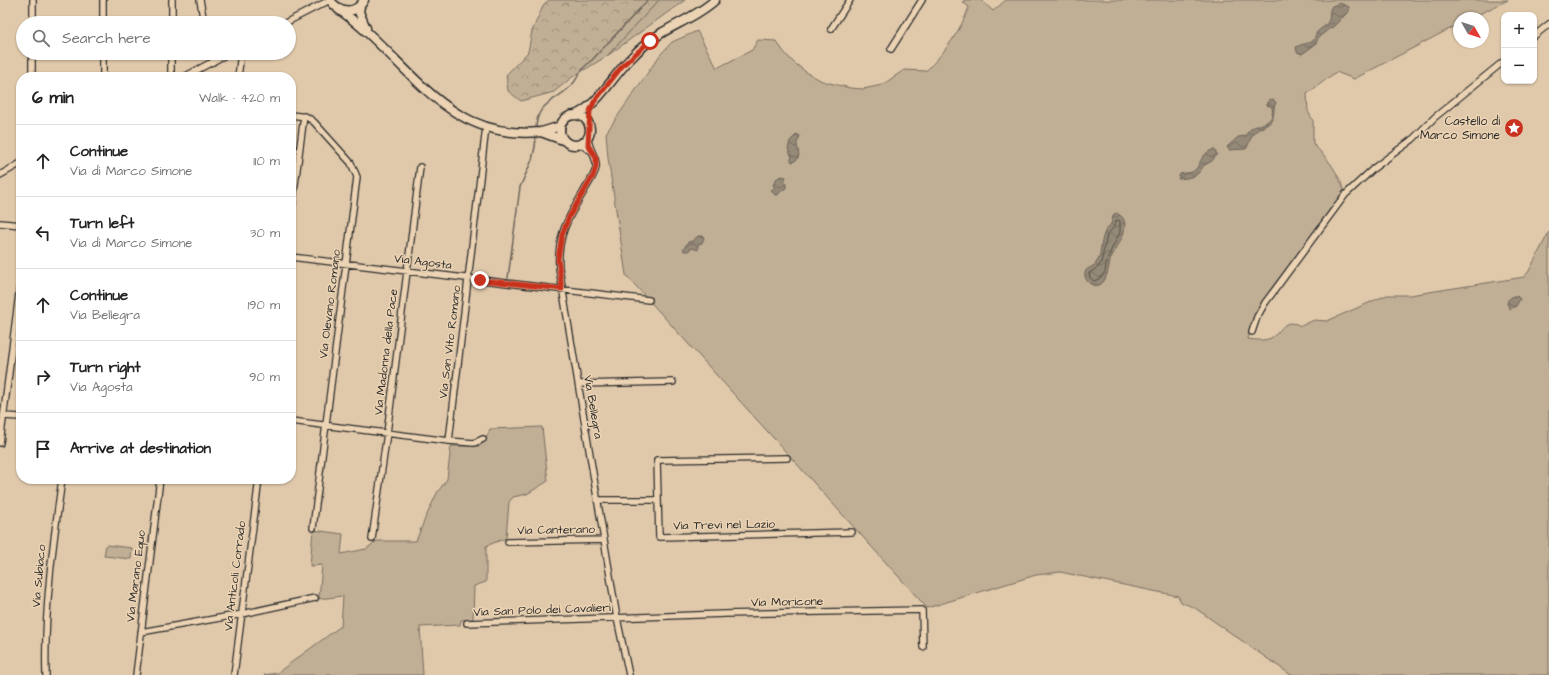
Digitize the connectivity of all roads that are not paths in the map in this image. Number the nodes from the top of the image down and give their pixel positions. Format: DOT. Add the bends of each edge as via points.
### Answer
graph roads {
  1 [pos="33,0"];
  2 [pos="103,0"];
  3 [pos="172,0"];
  4 [pos="200,0"];
  5 [pos="330,0"];
  6 [pos="715,0"];
  7 [pos="850,0"];
  8 [pos="922,0"];
  9 [pos="362,3"];
  10 [pos="338,9"];
  11 [pos="33,16"];
  12 [pos="103,16"];
  13 [pos="172,16"];
  14 [pos="203,16"];
  15 [pos="296,17"];
  16 [pos="1549,24"];
  17 [pos="831,29"];
  18 [pos="368,31"];
  19 [pos="1537,34"];
  20 [pos="890,49"];
  21 [pos="32,60"];
  22 [pos="103,60"];
  23 [pos="171,60"];
  24 [pos="217,60"];
  25 [pos="240,60"];
  26 [pos="213,62"];
  27 [pos="1501,63"];
  28 [pos="32,72"];
  29 [pos="103,72"];
  30 [pos="171,72"];
  31 [pos="194,72"];
  32 [pos="239,72"];
  33 [pos="594,102"];
  34 [pos="296,115"];
  35 [pos="575,115"];
  36 [pos="304,116"];
  37 [pos="560,126"];
  38 [pos="589,126"];
  39 [pos="486,127"];
  40 [pos="541,132"];
  41 [pos="588,136"];
  42 [pos="564,140"];
  43 [pos="579,144"];
  44 [pos="592,152"];
  45 [pos="16,166"];
  46 [pos="420,167"];
  47 [pos="0,175"];
  48 [pos="296,177"];
  49 [pos="0,223"];
  50 [pos="16,225"];
  51 [pos="296,258"];
  52 [pos="346,264"];
  53 [pos="407,272"];
  54 [pos="468,279"];
  55 [pos="562,289"];
  56 [pos="649,300"];
  57 [pos="16,316"];
  58 [pos="1252,332"];
  59 [pos="673,382"];
  60 [pos="578,384"];
  61 [pos="3,416"];
  62 [pos="16,417"];
  63 [pos="296,423"];
  64 [pos="326,426"];
  65 [pos="387,433"];
  66 [pos="483,439"];
  67 [pos="449,441"];
  68 [pos="0,443"];
  69 [pos="787,458"];
  70 [pos="61,484"];
  71 [pos="159,484"];
  72 [pos="257,484"];
  73 [pos="598,500"];
  74 [pos="658,500"];
  75 [pos="313,528"];
  76 [pos="852,532"];
  77 [pos="372,539"];
  78 [pos="604,540"];
  79 [pos="508,542"];
  80 [pos="315,598"];
  81 [pos="242,614"];
  82 [pos="617,618"];
  83 [pos="467,623"];
  84 [pos="141,632"];
  85 [pos="923,647"];
  86 [pos="46,675"];
  87 [pos="136,675"];
  88 [pos="234,675"];
  89 [pos="629,675"];
  1 -- 11 [label="street"];
  2 -- 12 [label="street"];
  3 -- 13 [label="street"];
  4 -- 14 [label="street"];
  5 -- 10 [label="street"];
  5 -- 15 [label="street"];
  6 -- 33 [label="street" via="641,48 623,65"];
  7 -- 17 [label="street"];
  8 -- 20 [label="street"];
  9 -- 10 [label="street" via="349,11"];
  9 -- 18 [label="street" via="359,12"];
  10 -- 18 [label="street"];
  16 -- 19 [label="street"];
  18 -- 39 [label="street" via="436,99 456,114"];
  21 -- 28 [label="street"];
  22 -- 29 [label="street"];
  23 -- 30 [label="street"];
  24 -- 26 [label="street"];
  25 -- 32 [label="street"];
  26 -- 31 [label="street"];
  27 -- 58 [label="street" via="1345,194 1265,303"];
  33 -- 35 [label="street"];
  33 -- 38 [label="street" via="590,111"];
  34 -- 36 [label="street"];
  35 -- 37 [label="street" via="566,118"];
  35 -- 38 [label="street" via="584,118"];
  36 -- 48 [label="street"];
  36 -- 52 [label="street, Via Olevano Romano" via="310,118 351,163 356,174"];
  37 -- 40 [label="street"];
  37 -- 42 [label="street"];
  38 -- 41 [label="street"];
  39 -- 40 [label="street" via="516,132"];
  39 -- 54 [label="street, Via San Vito Romano"];
  40 -- 42 [label="street"];
  41 -- 43 [label="street"];
  41 -- 44 [label="street, Via Bellegra" via="588,145"];
  42 -- 43 [label="street" via="570,144"];
  43 -- 44 [label="street"];
  44 -- 55 [label="street, Via Bellegra" via="596,162 595,171 569,217 560,239 558,259"];
  45 -- 47 [label="street"];
  46 -- 53 [label="street, Via Madonna della Pace"];
  49 -- 50 [label="street"];
  51 -- 52 [label="street, Via Agosta"];
  52 -- 53 [label="street, Via Agosta"];
  52 -- 64 [label="street, Via Olevano Romano"];
  53 -- 54 [label="street, Via Agosta"];
  53 -- 65 [label="street, Via Madonna della Pace"];
  54 -- 55 [label="street, Via Agosta"];
  54 -- 67 [label="street, Via San Vito Romano"];
  55 -- 56 [label="street, Via Agosta"];
  55 -- 60 [label="street, Via Bellegra"];
  57 -- 61 [label="street"];
  59 -- 60 [label="street"];
  60 -- 73 [label="street, Via Bellegra"];
  61 -- 62 [label="street"];
  61 -- 68 [label="street"];
  63 -- 64 [label="street"];
  64 -- 65 [label="street"];
  64 -- 75 [label="street, Via Olevano Romano"];
  65 -- 67 [label="street"];
  65 -- 77 [label="street, Via Madonna della Pace"];
  66 -- 67 [label="street" via="474,443"];
  69 -- 74 [label="street, Via Trevi nel Lazio" via="657,460"];
  70 -- 86 [label="street, Via Subiaco" via="49,588"];
  71 -- 84 [label="street, Via Marano Equo"];
  72 -- 81 [label="street, Via Anticoli Corrado"];
  73 -- 74 [label="street"];
  73 -- 78 [label="street, Via Bellegra"];
  74 -- 76 [label="street, Via Trevi nel Lazio" via="659,537"];
  78 -- 79 [label="street, Via Canterano"];
  78 -- 82 [label="street, Via Bellegra"];
  80 -- 81 [label="street"];
  81 -- 84 [label="street"];
  81 -- 88 [label="street, Via Anticoli Corrado"];
  82 -- 83 [label="street, Via San Polo dei Cavalieri"];
  82 -- 85 [label="street, Via Moricone" via="922,610"];
  82 -- 89 [label="street, Via Bellegra"];
  84 -- 87 [label="street, Via Marano Equo"];
}
